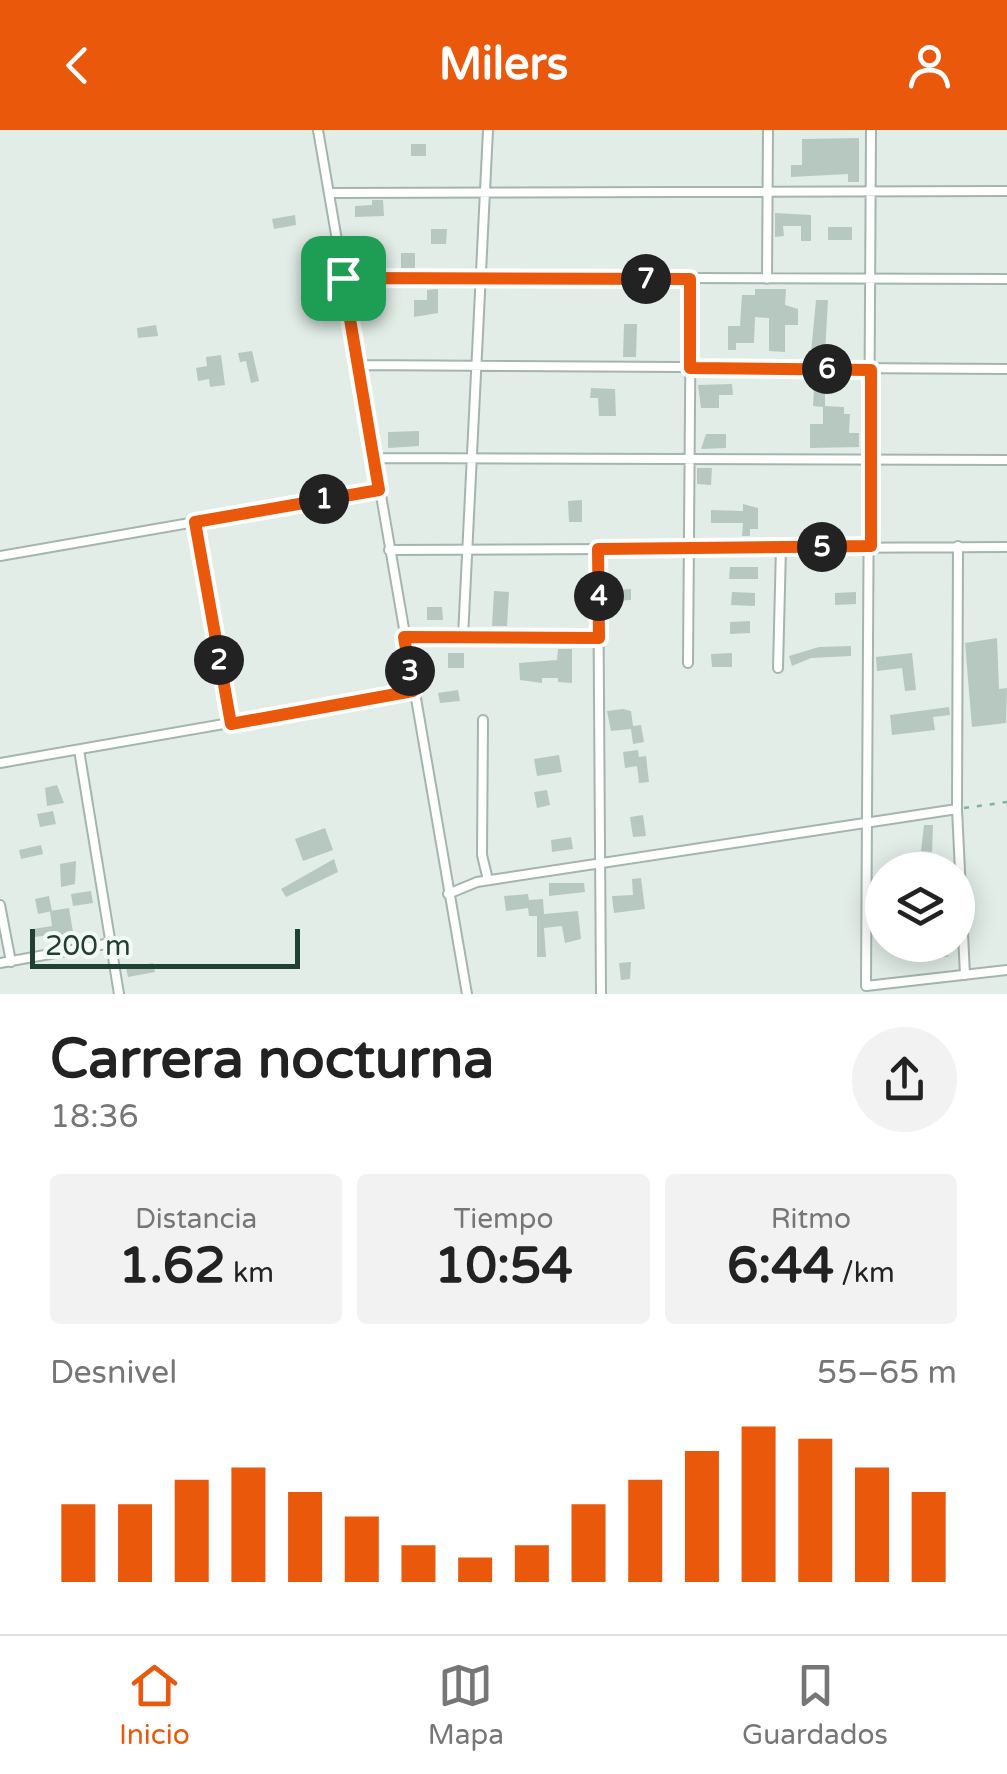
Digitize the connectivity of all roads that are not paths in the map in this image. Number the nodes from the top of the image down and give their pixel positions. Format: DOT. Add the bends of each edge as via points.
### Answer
graph roads {
  1 [pos="318,130"];
  2 [pos="488,130"];
  3 [pos="768,130"];
  4 [pos="871,130"];
  5 [pos="1007,190"];
  6 [pos="768,191"];
  7 [pos="871,191"];
  8 [pos="485,192"];
  9 [pos="329,193"];
  10 [pos="343,278"];
  11 [pos="480,278"];
  12 [pos="690,279"];
  13 [pos="767,279"];
  14 [pos="872,279"];
  15 [pos="1007,279"];
  16 [pos="358,365"];
  17 [pos="476,366"];
  18 [pos="690,368"];
  19 [pos="1007,369"];
  20 [pos="871,370"];
  21 [pos="374,458"];
  22 [pos="471,458"];
  23 [pos="688,459"];
  24 [pos="871,460"];
  25 [pos="1007,460"];
  26 [pos="379,490"];
  27 [pos="195,522"];
  28 [pos="871,546"];
  29 [pos="958,546"];
  30 [pos="781,547"];
  31 [pos="1007,547"];
  32 [pos="687,548"];
  33 [pos="598,549"];
  34 [pos="389,550"];
  35 [pos="466,550"];
  36 [pos="0,556"];
  37 [pos="404,637"];
  38 [pos="463,637"];
  39 [pos="599,638"];
  40 [pos="688,664"];
  41 [pos="778,668"];
  42 [pos="413,691"];
  43 [pos="483,720"];
  44 [pos="231,724"];
  45 [pos="79,750"];
  46 [pos="0,763"];
  47 [pos="958,808"];
  48 [pos="868,820"];
  49 [pos="600,864"];
  50 [pos="488,880"];
  51 [pos="448,894"];
  52 [pos="0,905"];
  53 [pos="110,943"];
  54 [pos="11,962"];
  55 [pos="0,964"];
  56 [pos="1007,970"];
  57 [pos="965,975"];
  58 [pos="119,994"];
  59 [pos="467,994"];
  60 [pos="601,994"];
  1 -- 9 [label="street"];
  2 -- 8 [label="street"];
  3 -- 6 [label="street"];
  4 -- 7 [label="street"];
  5 -- 7 [label="street"];
  6 -- 7 [label="street"];
  6 -- 8 [label="street"];
  6 -- 13 [label="street"];
  7 -- 14 [label="street"];
  8 -- 9 [label="street"];
  8 -- 11 [label="street"];
  9 -- 10 [label="street"];
  10 -- 11 [label="street"];
  10 -- 16 [label="street"];
  11 -- 12 [label="street"];
  11 -- 17 [label="street"];
  12 -- 13 [label="street"];
  12 -- 18 [label="street"];
  13 -- 14 [label="street"];
  14 -- 15 [label="street"];
  14 -- 20 [label="street"];
  16 -- 17 [label="street"];
  16 -- 21 [label="street"];
  17 -- 18 [label="street"];
  17 -- 22 [label="street"];
  18 -- 20 [label="street"];
  18 -- 23 [label="street"];
  19 -- 20 [label="street"];
  20 -- 24 [label="street"];
  21 -- 22 [label="street"];
  21 -- 26 [label="street"];
  22 -- 23 [label="street"];
  22 -- 35 [label="street"];
  23 -- 24 [label="street"];
  23 -- 32 [label="street"];
  24 -- 25 [label="street"];
  24 -- 28 [label="street"];
  26 -- 27 [label="street"];
  26 -- 34 [label="street"];
  27 -- 36 [label="street"];
  27 -- 44 [label="street"];
  28 -- 29 [label="street"];
  28 -- 30 [label="street"];
  28 -- 48 [label="street"];
  29 -- 31 [label="street"];
  29 -- 47 [label="street"];
  30 -- 32 [label="street"];
  30 -- 41 [label="street"];
  32 -- 33 [label="street"];
  32 -- 40 [label="street"];
  33 -- 35 [label="street"];
  33 -- 39 [label="street"];
  34 -- 35 [label="street"];
  34 -- 37 [label="street"];
  35 -- 38 [label="street"];
  37 -- 38 [label="street"];
  37 -- 42 [label="street"];
  38 -- 39 [label="street"];
  39 -- 49 [label="street"];
  42 -- 44 [label="street"];
  42 -- 51 [label="street"];
  43 -- 50 [label="street" via="482,855"];
  44 -- 45 [label="street"];
  45 -- 46 [label="street"];
  45 -- 53 [label="street"];
  47 -- 48 [label="street"];
  47 -- 57 [label="street"];
  48 -- 49 [label="street"];
  48 -- 57 [label="street" via="866,986"];
  49 -- 50 [label="street"];
  49 -- 60 [label="street"];
  50 -- 51 [label="street"];
  51 -- 59 [label="street"];
  52 -- 54 [label="street"];
  53 -- 54 [label="street"];
  53 -- 58 [label="street"];
  54 -- 55 [label="street"];
  56 -- 57 [label="street"];
}
